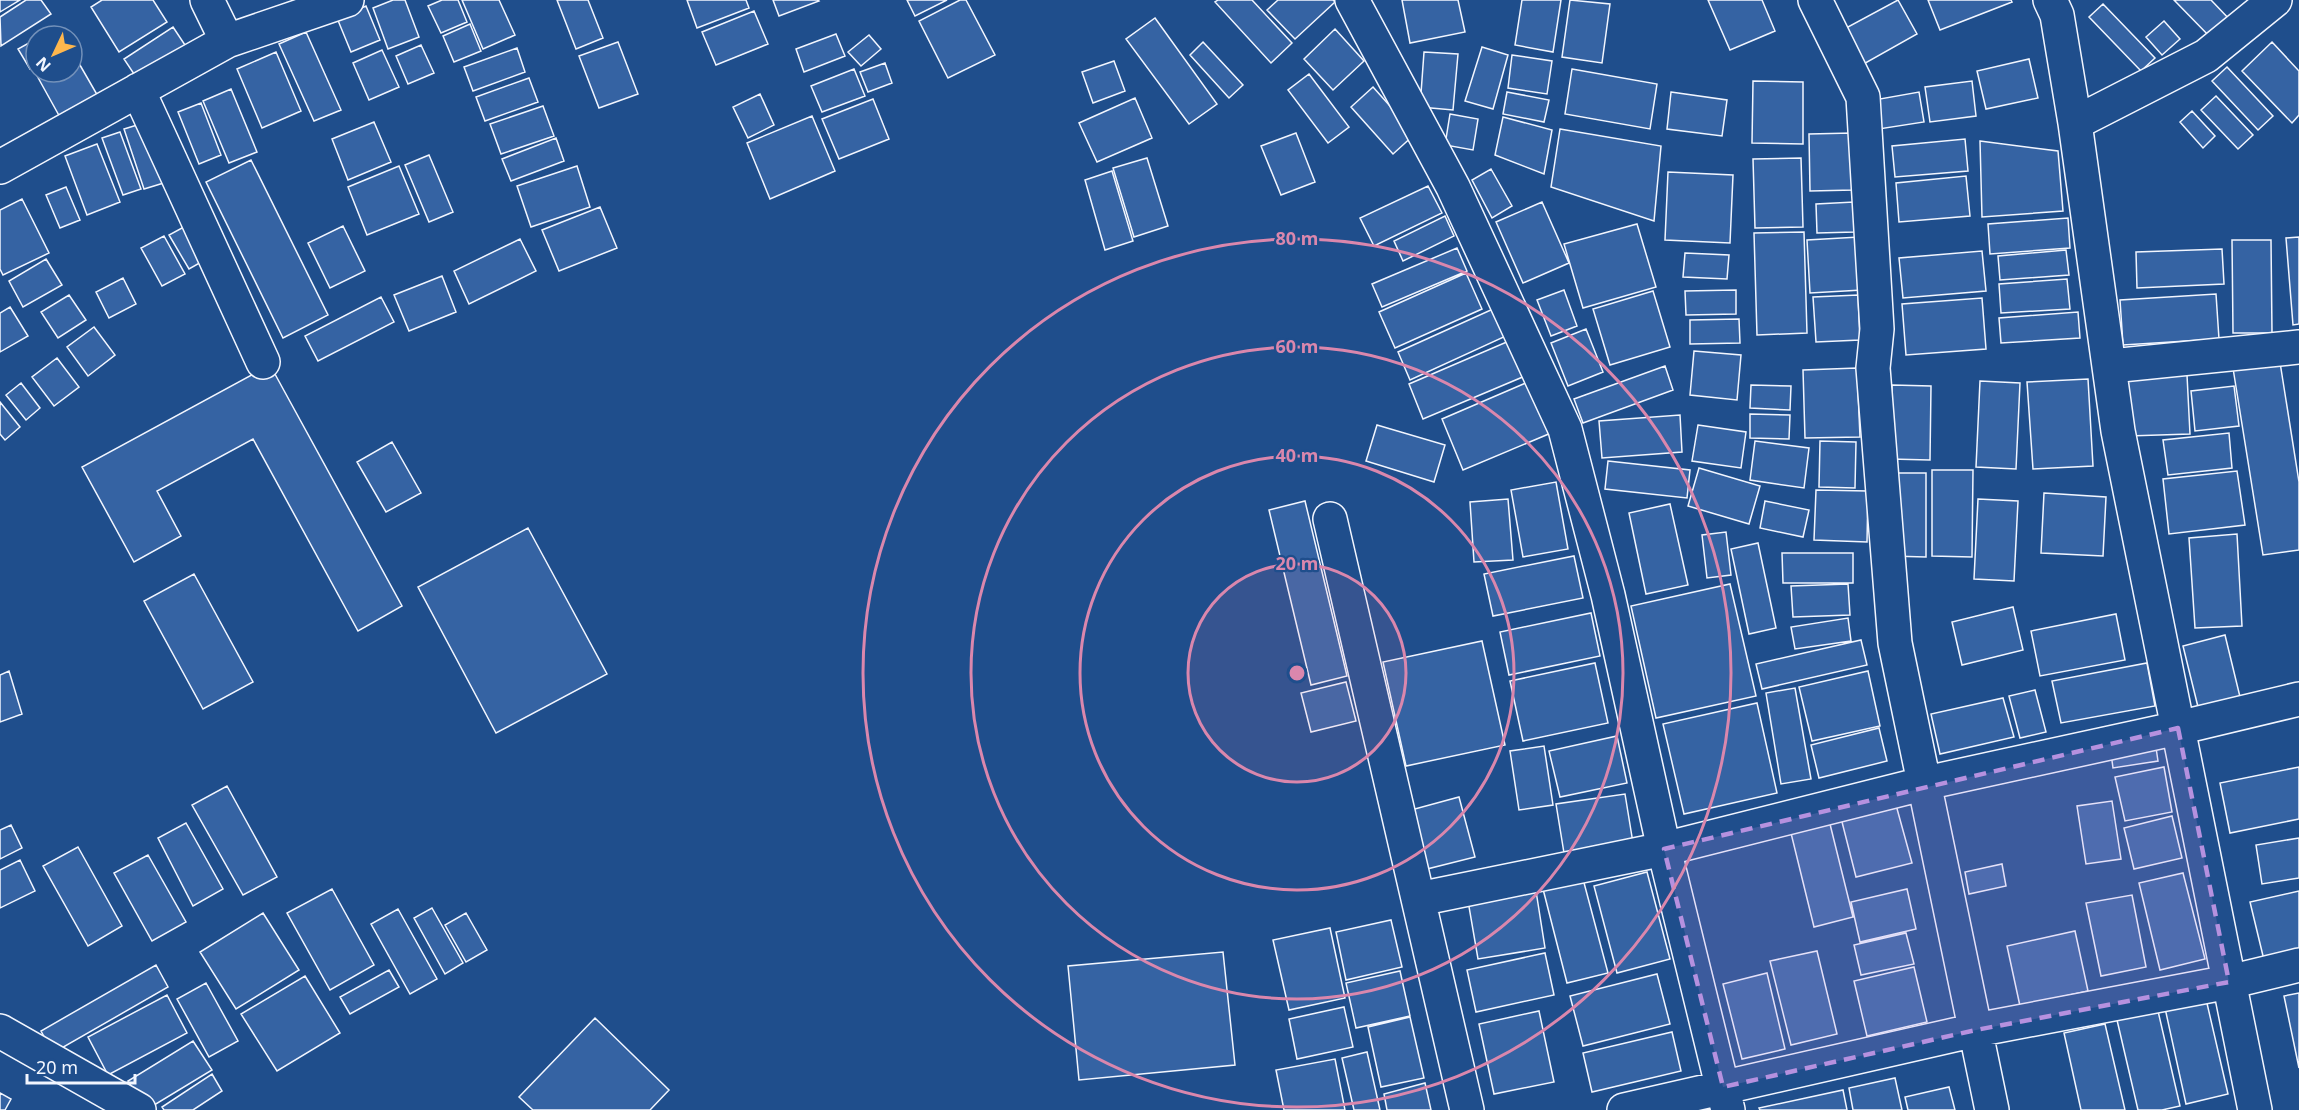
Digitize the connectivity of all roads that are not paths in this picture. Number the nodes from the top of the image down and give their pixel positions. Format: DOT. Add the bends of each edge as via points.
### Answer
graph roads {
  1 [pos="207,0"];
  2 [pos="347,0"];
  3 [pos="1352,0"];
  4 [pos="1815,0"];
  5 [pos="2050,0"];
  6 [pos="2275,0"];
  7 [pos="227,41"];
  8 [pos="138,90"];
  9 [pos="2075,123"];
  10 [pos="0,167"];
  11 [pos="2299,347"];
  12 [pos="263,362"];
  13 [pos="2111,366"];
  14 [pos="1330,519"];
  15 [pos="2299,699"];
  16 [pos="2178,728"];
  17 [pos="1926,783"];
  18 [pos="1664,849"];
  19 [pos="1419,899"];
  20 [pos="2299,965"];
  21 [pos="2229,982"];
  22 [pos="1976,1030"];
  23 [pos="0,1032"];
  24 [pos="1726,1099"];
  25 [pos="140,1110"];
  26 [pos="1467,1110"];
  27 [pos="1624,1110"];
  28 [pos="1992,1110"];
  29 [pos="2255,1110"];
  1 -- 7 [label="street"];
  2 -- 7 [label="street"];
  3 -- 18 [label="street" via="1453,187 1565,429 1608,595"];
  4 -- 17 [label="street" via="1863,97 1877,329 1873,368 1895,643"];
  5 -- 9 [label="street" via="2057,15"];
  6 -- 9 [label="street" via="2206,56"];
  7 -- 8 [label="street"];
  8 -- 10 [label="street"];
  8 -- 12 [label="street"];
  9 -- 13 [label="street"];
  11 -- 13 [label="street"];
  13 -- 16 [label="street" via="2118,431"];
  14 -- 19 [label="street"];
  15 -- 16 [label="street"];
  16 -- 17 [label="street"];
  16 -- 21 [label="street"];
  17 -- 18 [label="street"];
  17 -- 22 [label="street"];
  18 -- 19 [label="street"];
  18 -- 24 [label="street"];
  19 -- 26 [label="street"];
  20 -- 21 [label="street"];
  21 -- 22 [label="street"];
  21 -- 29 [label="street"];
  22 -- 24 [label="street"];
  22 -- 28 [label="street"];
  23 -- 25 [label="street"];
  24 -- 27 [label="street"];
}
